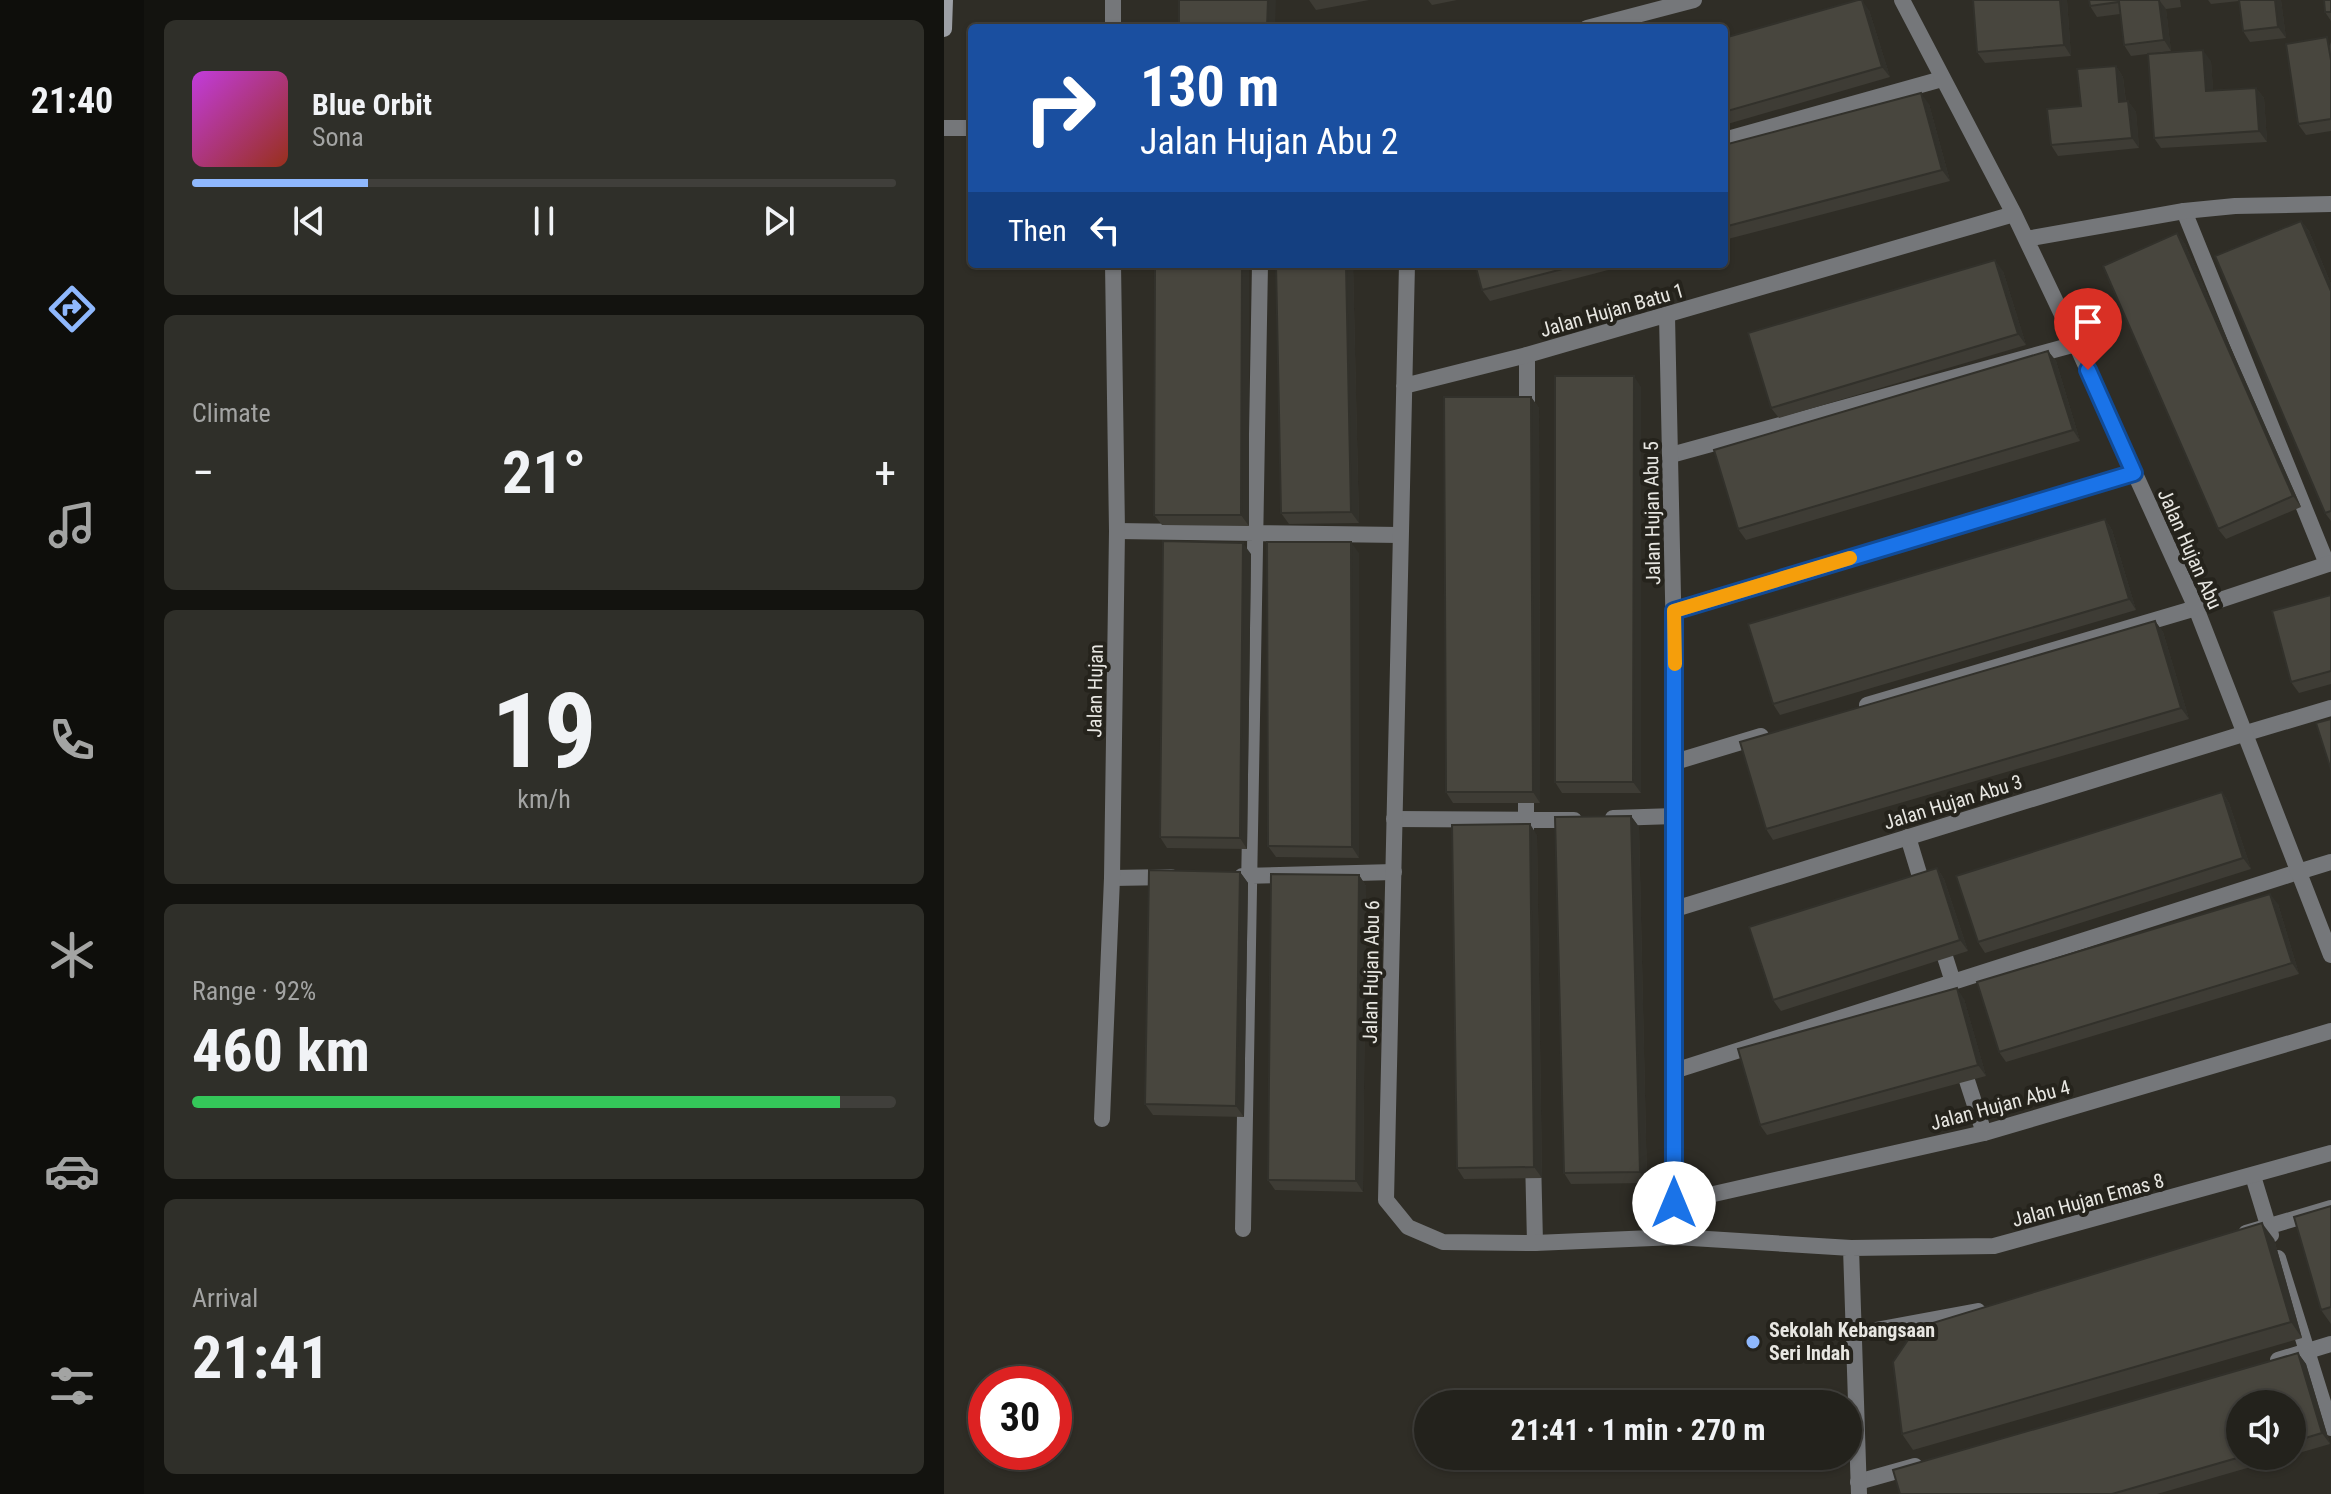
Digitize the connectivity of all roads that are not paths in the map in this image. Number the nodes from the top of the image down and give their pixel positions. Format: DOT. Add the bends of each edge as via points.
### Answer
graph roads {
  1 [pos="945,0"];
  2 [pos="1113,0"];
  3 [pos="1694,0"];
  4 [pos="1902,0"];
  5 [pos="1113,24"];
  6 [pos="1602,24"];
  7 [pos="944,29"];
  8 [pos="1942,79"];
  9 [pos="944,128"];
  10 [pos="968,128"];
  11 [pos="1728,139"];
  12 [pos="2331,205"];
  13 [pos="2184,211"];
  14 [pos="2014,214"];
  15 [pos="2026,239"];
  16 [pos="1113,268"];
  17 [pos="1260,268"];
  18 [pos="1407,268"];
  19 [pos="1667,316"];
  20 [pos="2076,344"];
  21 [pos="1527,355"];
  22 [pos="1404,386"];
  23 [pos="1527,433"];
  24 [pos="1671,455"];
  25 [pos="2134,473"];
  26 [pos="1117,531"];
  27 [pos="1256,534"];
  28 [pos="1400,535"];
  29 [pos="2329,563"];
  30 [pos="2196,608"];
  31 [pos="1674,611"];
  32 [pos="2331,708"];
  33 [pos="1843,712"];
  34 [pos="1782,730"];
  35 [pos="2243,734"];
  36 [pos="1526,759"];
  37 [pos="1675,762"];
  38 [pos="1675,816"];
  39 [pos="1394,819"];
  40 [pos="1526,821"];
  41 [pos="1908,837"];
  42 [pos="2331,862"];
  43 [pos="1527,868"];
  44 [pos="1394,872"];
  45 [pos="2298,872"];
  46 [pos="1189,876"];
  47 [pos="1219,876"];
  48 [pos="1249,876"];
  49 [pos="1112,878"];
  50 [pos="1675,909"];
  51 [pos="2331,955"];
  52 [pos="1944,990"];
  53 [pos="2331,1031"];
  54 [pos="1956,1045"];
  55 [pos="1674,1071"];
  56 [pos="1102,1119"];
  57 [pos="1984,1133"];
  58 [pos="1533,1134"];
  59 [pos="2331,1153"];
  60 [pos="2253,1176"];
  61 [pos="1674,1203"];
  62 [pos="2331,1208"];
  63 [pos="2268,1226"];
  64 [pos="1243,1229"];
  65 [pos="1676,1237"];
  66 [pos="2224,1240"];
  67 [pos="1535,1243"];
  68 [pos="1851,1248"];
  69 [pos="2001,1307"];
  70 [pos="1854,1334"];
  71 [pos="2331,1344"];
  72 [pos="2308,1351"];
  73 [pos="2263,1364"];
  74 [pos="2331,1428"];
  75 [pos="1933,1461"];
  76 [pos="1858,1488"];
  1 -- 7 [label="main road"];
  2 -- 5 [label="street"];
  3 -- 6 [label="street"];
  4 -- 8 [label="street, Jalan Hujan Abu"];
  8 -- 11 [label="street"];
  8 -- 14 [label="street, Jalan Hujan Abu"];
  9 -- 10 [label="street"];
  12 -- 13 [label="street"];
  13 -- 15 [label="street"];
  13 -- 29 [label="street"];
  14 -- 15 [label="street, Jalan Hujan Abu"];
  14 -- 19 [label="street, Jalan Hujan Batu 1"];
  15 -- 20 [label="street, Jalan Hujan Abu"];
  16 -- 26 [label="street, Jalan Hujan"];
  17 -- 27 [label="street"];
  18 -- 22 [label="street, Jalan Hujan Abu 6"];
  19 -- 21 [label="street, Jalan Hujan Batu 1"];
  19 -- 24 [label="street, Jalan Hujan Abu 5"];
  20 -- 24 [label="street"];
  20 -- 25 [label="street, Jalan Hujan Abu"];
  21 -- 22 [label="street, Jalan Hujan Batu 1"];
  21 -- 23 [label="street"];
  22 -- 28 [label="street, Jalan Hujan Abu 6"];
  24 -- 31 [label="street, Jalan Hujan Abu 5"];
  25 -- 30 [label="street, Jalan Hujan Abu"];
  25 -- 31 [label="street"];
  26 -- 27 [label="street"];
  26 -- 49 [label="street, Jalan Hujan"];
  27 -- 28 [label="street"];
  27 -- 48 [label="street"];
  28 -- 39 [label="street, Jalan Hujan Abu 6"];
  29 -- 30 [label="street"];
  30 -- 33 [label="street"];
  30 -- 35 [label="street, Jalan Hujan Abu"];
  31 -- 37 [label="street, Jalan Hujan Abu 5"];
  32 -- 35 [label="street, Jalan Hujan Abu 3"];
  34 -- 37 [label="street"];
  35 -- 41 [label="street, Jalan Hujan Abu 3"];
  35 -- 45 [label="street, Jalan Hujan Abu"];
  36 -- 40 [label="street"];
  37 -- 38 [label="street, Jalan Hujan Abu 5"];
  38 -- 40 [label="street"];
  38 -- 50 [label="street, Jalan Hujan Abu 5"];
  39 -- 40 [label="street"];
  39 -- 44 [label="street, Jalan Hujan Abu 6"];
  40 -- 43 [label="street"];
  41 -- 50 [label="street, Jalan Hujan Abu 3"];
  41 -- 52 [label="street" via="1933,917"];
  42 -- 45 [label="street"];
  44 -- 48 [label="street"];
  44 -- 67 [label="street, Jalan Hujan Abu 6" via="1386,1200 1408,1227 1443,1242"];
  45 -- 51 [label="street, Jalan Hujan Abu"];
  45 -- 52 [label="street"];
  46 -- 49 [label="street"];
  47 -- 48 [label="street"];
  48 -- 64 [label="street"];
  49 -- 56 [label="street, Jalan Hujan"];
  50 -- 55 [label="street, Jalan Hujan Abu 5"];
  52 -- 55 [label="street"];
  53 -- 57 [label="street, Jalan Hujan Abu 4"];
  54 -- 57 [label="street"];
  55 -- 61 [label="street, Jalan Hujan Abu 5"];
  57 -- 61 [label="street, Jalan Hujan Abu 4"];
  58 -- 67 [label="street"];
  59 -- 60 [label="street, Jalan Hujan Emas 8"];
  60 -- 63 [label="street"];
  60 -- 68 [label="street, Jalan Hujan Emas 8" via="1994,1246"];
  61 -- 65 [label="street, Jalan Hujan Abu 5"];
  62 -- 63 [label="street"];
  63 -- 66 [label="street"];
  63 -- 72 [label="street"];
  65 -- 67 [label="street, Jalan Hujan Abu 6"];
  65 -- 68 [label="street, Jalan Hujan Abu 6"];
  68 -- 70 [label="street"];
  69 -- 70 [label="street"];
  70 -- 76 [label="street"];
  71 -- 72 [label="street"];
  72 -- 73 [label="street"];
  72 -- 74 [label="street"];
  75 -- 76 [label="street"];
}
